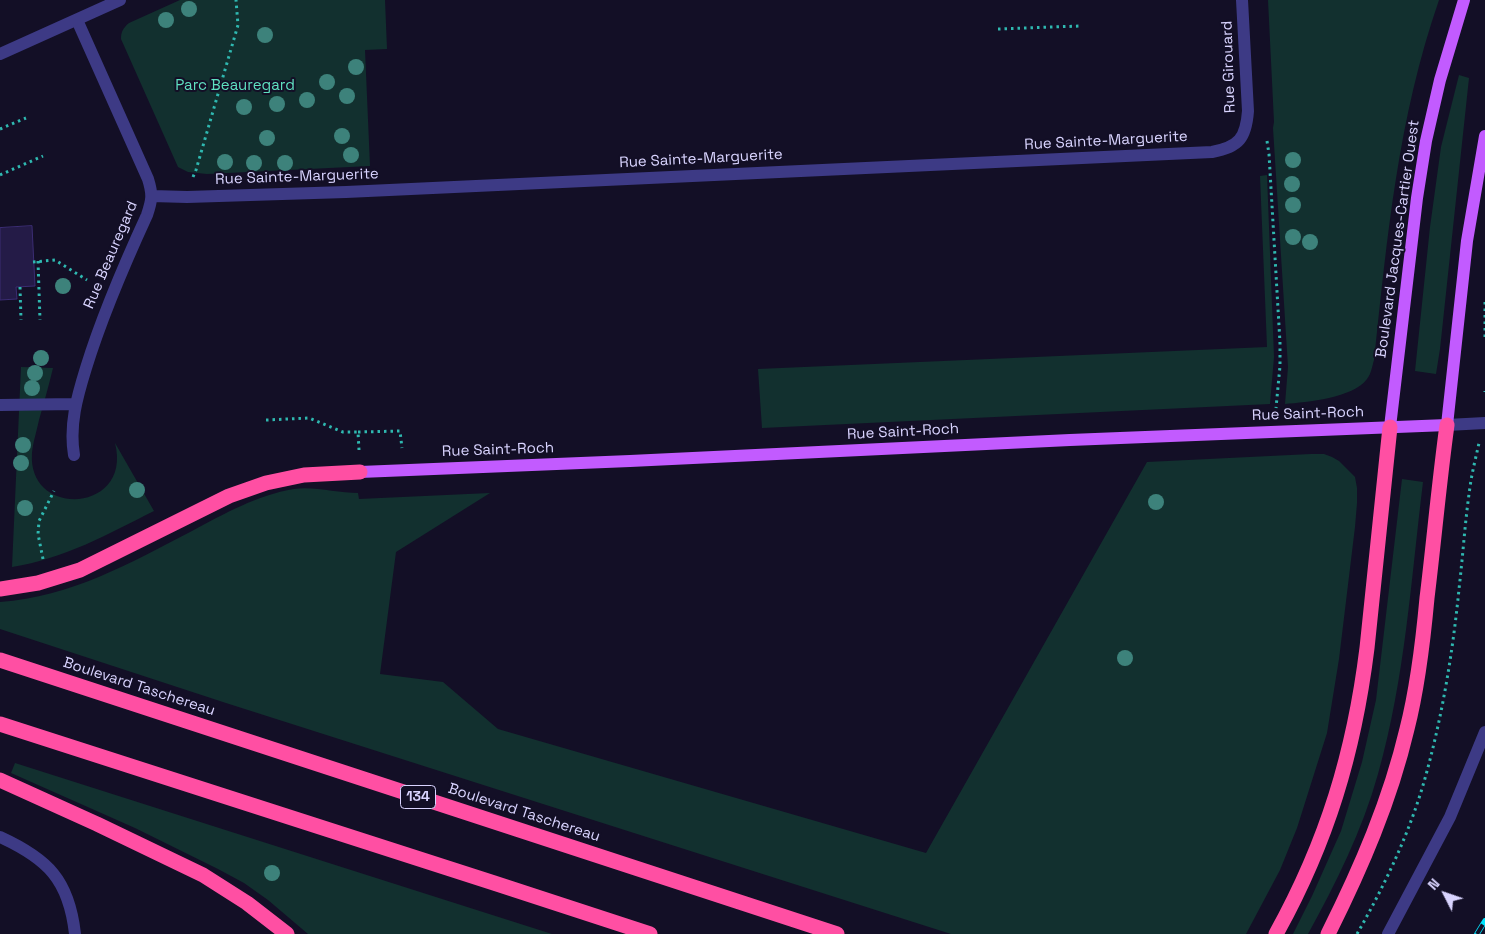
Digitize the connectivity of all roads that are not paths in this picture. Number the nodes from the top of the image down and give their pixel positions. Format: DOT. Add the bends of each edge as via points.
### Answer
graph roads {
  1 [pos="120,0"];
  2 [pos="1242,0"];
  3 [pos="1464,0"];
  4 [pos="77,20"];
  5 [pos="0,54"];
  6 [pos="1245,132"];
  7 [pos="1485,136"];
  8 [pos="152,196"];
  9 [pos="76,404"];
  10 [pos="0,405"];
  11 [pos="1485,423"];
  12 [pos="1447,425"];
  13 [pos="1390,427"];
  14 [pos="74,455"];
  15 [pos="360,472"];
  16 [pos="0,589"];
  17 [pos="0,660"];
  18 [pos="0,724"];
  19 [pos="1485,732"];
  20 [pos="0,780"];
  21 [pos="0,837"];
  22 [pos="75,934"];
  23 [pos="287,934"];
  24 [pos="650,934"];
  25 [pos="837,934"];
  26 [pos="1276,934"];
  27 [pos="1328,934"];
  28 [pos="1388,934"];
  1 -- 4 [label="street"];
  2 -- 6 [label="street, Rue Girouard" via="1248,110"];
  3 -- 13 [label="main road, Boulevard Jacques-Cartier Ouest" via="1426,141"];
  4 -- 5 [label="street"];
  4 -- 8 [label="street, Rue Beauregard" via="148,179"];
  6 -- 8 [label="street, Rue Sainte-Marguerite" via="1233,145 1212,152 346,192"];
  7 -- 12 [label="main road" via="1467,242"];
  8 -- 9 [label="street, Rue Beauregard" via="101,323"];
  9 -- 10 [label="street"];
  9 -- 14 [label="street, Rue Beauregard" via="72,432"];
  11 -- 12 [label="street"];
  12 -- 13 [label="main road, Rue Saint-Roch"];
  12 -- 27 [label="highway" via="1418,676 1407,728 1393,782 1374,834"];
  13 -- 15 [label="main road, Rue Saint-Roch"];
  13 -- 26 [label="highway" via="1364,675 1353,732 1325,828 1306,877"];
  15 -- 16 [label="highway" via="304,475 266,483 229,496 80,570 38,583"];
  17 -- 25 [label="highway, Boulevard Taschereau / 134"];
  18 -- 24 [label="highway"];
  19 -- 28 [label="street" via="1450,817"];
  20 -- 23 [label="highway" via="203,875"];
  21 -- 22 [label="street" via="34,855 48,867 68,897"];
}
